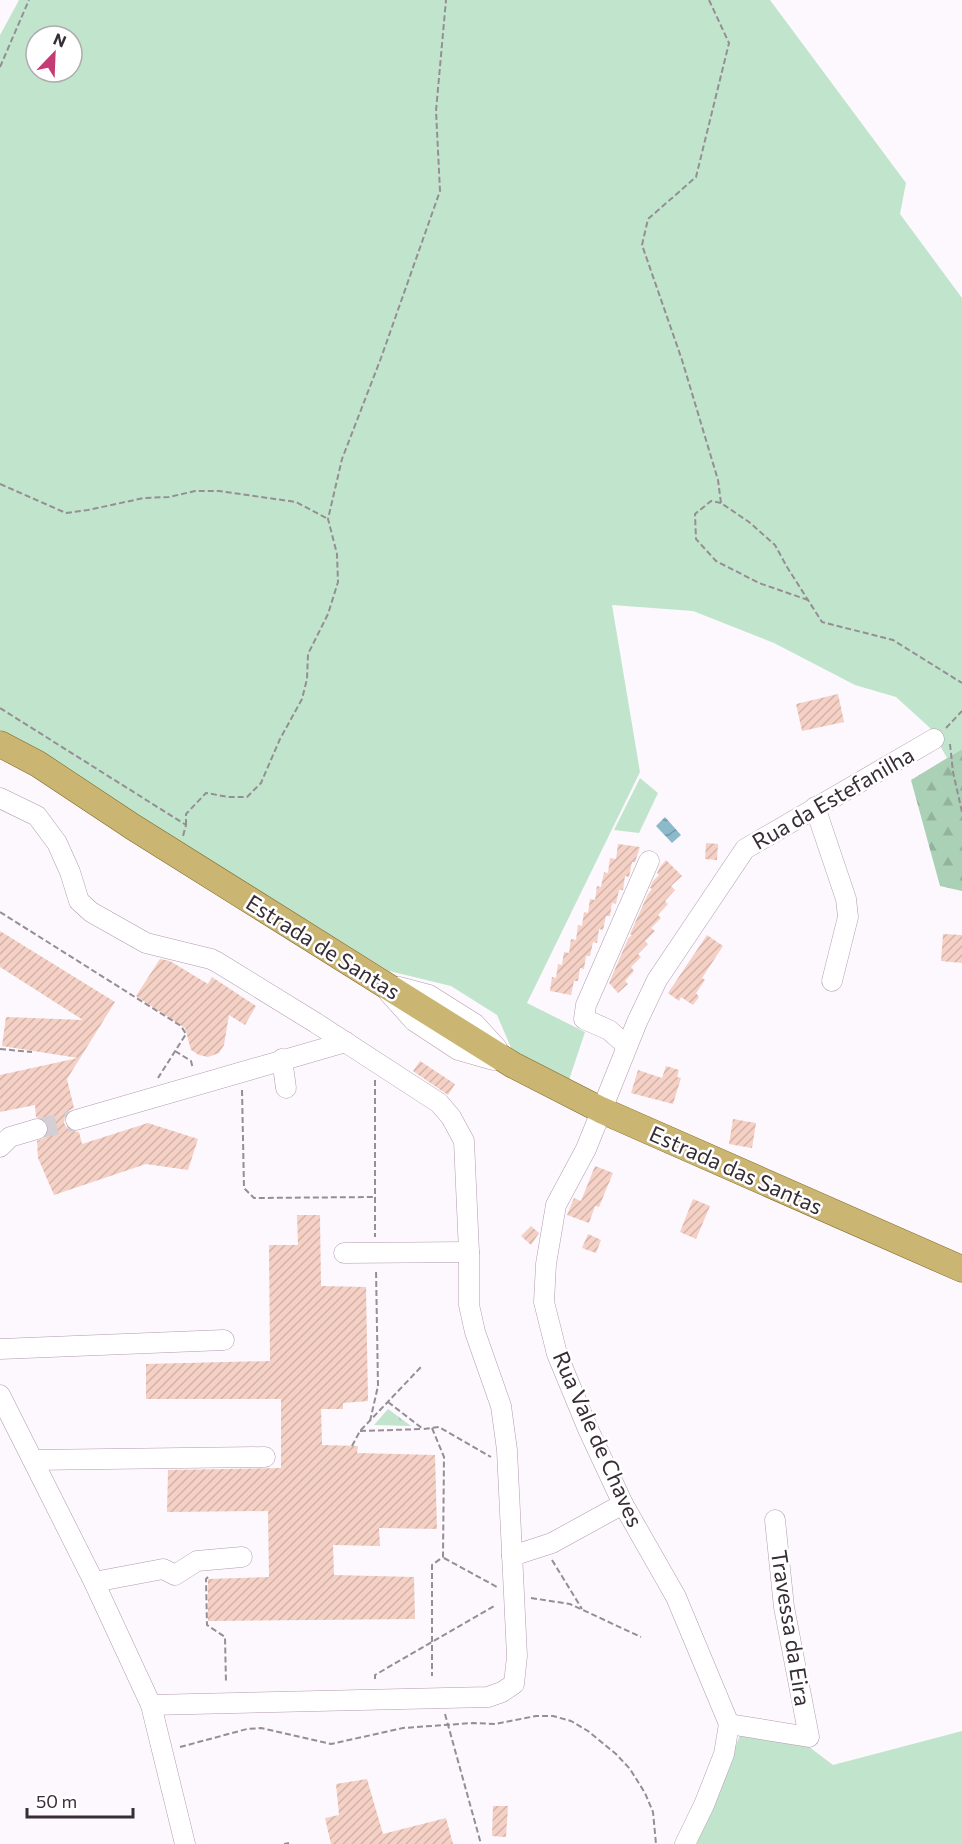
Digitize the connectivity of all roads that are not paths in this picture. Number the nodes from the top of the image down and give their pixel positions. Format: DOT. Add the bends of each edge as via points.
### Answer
graph roads {
  1 [pos="934,739"];
  2 [pos="0,744"];
  3 [pos="0,760"];
  4 [pos="0,798"];
  5 [pos="815,807"];
  6 [pos="133,827"];
  7 [pos="649,861"];
  8 [pos="832,981"];
  9 [pos="346,1042"];
  10 [pos="627,1046"];
  11 [pos="282,1059"];
  12 [pos="513,1065"];
  13 [pos="286,1088"];
  14 [pos="601,1110"];
  15 [pos="76,1120"];
  16 [pos="37,1129"];
  17 [pos="0,1147"];
  18 [pos="469,1252"];
  19 [pos="344,1253"];
  20 [pos="962,1269"];
  21 [pos="224,1340"];
  22 [pos="0,1349"];
  23 [pos="0,1395"];
  24 [pos="265,1457"];
  25 [pos="33,1461"];
  26 [pos="623,1504"];
  27 [pos="775,1520"];
  28 [pos="512,1556"];
  29 [pos="242,1557"];
  30 [pos="94,1582"];
  31 [pos="151,1705"];
  32 [pos="729,1724"];
  33 [pos="184,1844"];
  34 [pos="685,1844"];
  1 -- 5 [label="street, Rua da Estefanilha"];
  2 -- 6 [label="main road, Estrada de Santas" via="38,764"];
  3 -- 6 [label="main road, Estrada de Santas"];
  4 -- 9 [label="street" via="37,816 57,843 79,901 92,912 146,943 211,959"];
  5 -- 8 [label="street" via="846,899 848,918"];
  5 -- 10 [label="street, Rua da Estefanilha" via="745,849 733,863 657,980"];
  6 -- 12 [label="main road, Estrada de Santas"];
  7 -- 10 [label="street" via="586,1005 584,1019 609,1030"];
  9 -- 11 [label="street"];
  9 -- 18 [label="street" via="439,1103 451,1117 464,1141"];
  10 -- 14 [label="street, Rua da Estefanilha"];
  11 -- 13 [label="street"];
  11 -- 15 [label="street"];
  12 -- 14 [label="main road, Estrada das Santas"];
  14 -- 20 [label="main road, Estrada das Santas"];
  14 -- 26 [label="street, Rua Vale de Chaves" via="586,1149 556,1205 544,1302 557,1354"];
  16 -- 17 [label="street" via="10,1137"];
  18 -- 19 [label="street"];
  18 -- 28 [label="street" via="470,1305 501,1406"];
  21 -- 22 [label="street"];
  23 -- 25 [label="street"];
  24 -- 25 [label="street"];
  25 -- 30 [label="street"];
  26 -- 28 [label="street" via="552,1543"];
  26 -- 32 [label="street, Rua Vale de Chaves" via="676,1597"];
  27 -- 32 [label="street, Travessa da Eira" via="784,1607 809,1737"];
  28 -- 31 [label="street" via="517,1656 514,1684 502,1692 488,1697"];
  29 -- 30 [label="street" via="197,1561 175,1575 163,1569"];
  30 -- 31 [label="street"];
  31 -- 33 [label="street"];
  32 -- 34 [label="street" via="724,1754"];
}
